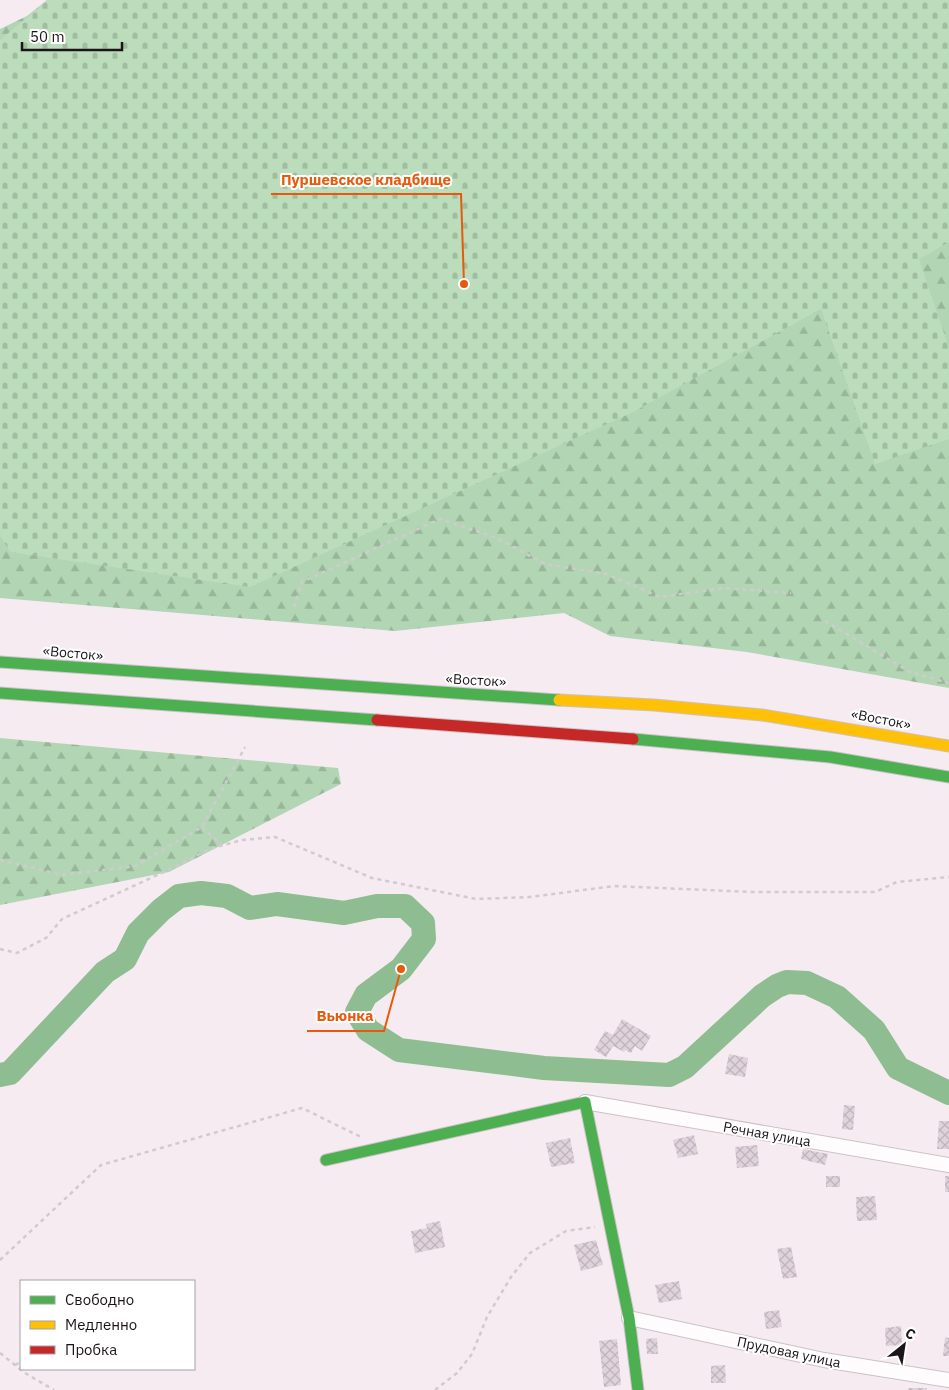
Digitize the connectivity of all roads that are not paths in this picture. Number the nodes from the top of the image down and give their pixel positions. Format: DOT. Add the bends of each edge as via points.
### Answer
graph roads {
  1 [pos="0,662"];
  2 [pos="0,693"];
  3 [pos="949,746"];
  4 [pos="949,777"];
  5 [pos="585,1102"];
  6 [pos="326,1160"];
  7 [pos="949,1165"];
  8 [pos="630,1318"];
  9 [pos="949,1380"];
  10 [pos="638,1390"];
  1 -- 3 [label="main road, «Восток»" via="654,705 772,716"];
  2 -- 4 [label="main road" via="594,735 830,757"];
  5 -- 6 [label="main road"];
  5 -- 7 [label="street, Речная улица"];
  5 -- 8 [label="main road"];
  8 -- 9 [label="street, Прудовая улица" via="824,1360"];
  8 -- 10 [label="main road"];
}
